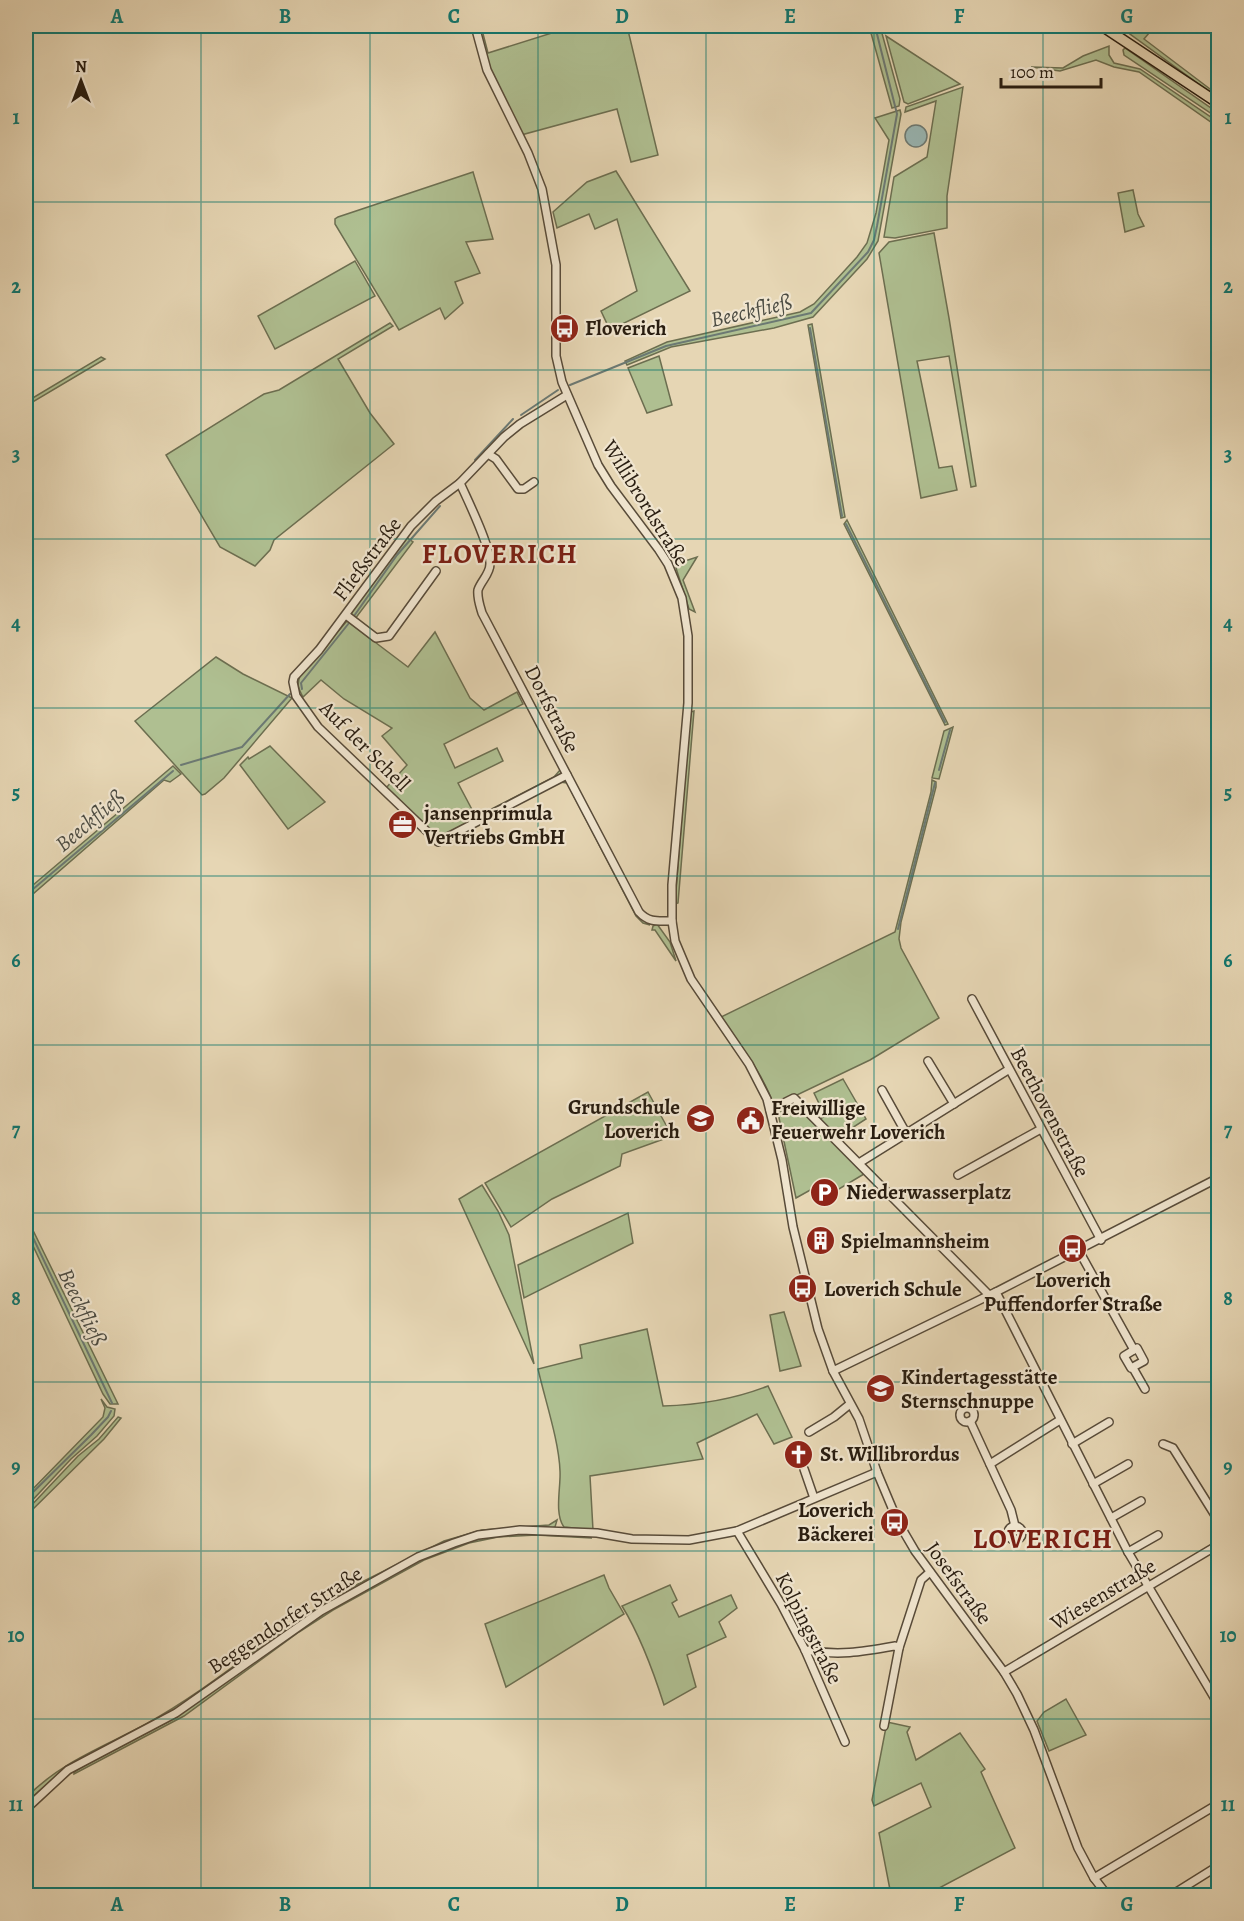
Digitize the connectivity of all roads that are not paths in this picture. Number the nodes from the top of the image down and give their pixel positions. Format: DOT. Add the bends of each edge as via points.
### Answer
graph roads {
  1 [pos="475,26"];
  2 [pos="1102,26"];
  3 [pos="1218,103"];
  4 [pos="567,395"];
  5 [pos="488,454"];
  6 [pos="534,482"];
  7 [pos="460,483"];
  8 [pos="436,571"];
  9 [pos="346,615"];
  10 [pos="297,696"];
  11 [pos="567,774"];
  12 [pos="672,921"];
  13 [pos="972,999"];
  14 [pos="733,1041"];
  15 [pos="928,1061"];
  16 [pos="1008,1070"];
  17 [pos="882,1090"];
  18 [pos="954,1104"];
  19 [pos="770,1110"];
  20 [pos="1041,1129"];
  21 [pos="906,1132"];
  22 [pos="859,1163"];
  23 [pos="958,1175"];
  24 [pos="1218,1178"];
  25 [pos="1101,1240"];
  26 [pos="1079,1251"];
  27 [pos="993,1294"];
  28 [pos="1134,1350"];
  29 [pos="1133,1368"];
  30 [pos="833,1371"];
  31 [pos="1145,1389"];
  32 [pos="850,1404"];
  33 [pos="1060,1420"];
  34 [pos="970,1421"];
  35 [pos="1109,1422"];
  36 [pos="809,1432"];
  37 [pos="1072,1444"];
  38 [pos="1163,1444"];
  39 [pos="990,1464"];
  40 [pos="1128,1464"];
  41 [pos="804,1469"];
  42 [pos="877,1472"];
  43 [pos="1093,1484"];
  44 [pos="814,1498"];
  45 [pos="1141,1502"];
  46 [pos="1111,1518"];
  47 [pos="1218,1520"];
  48 [pos="1015,1526"];
  49 [pos="737,1531"];
  50 [pos="1158,1536"];
  51 [pos="1218,1545"];
  52 [pos="1128,1552"];
  53 [pos="930,1572"];
  54 [pos="1147,1587"];
  55 [pos="899,1648"];
  56 [pos="805,1650"];
  57 [pos="1004,1672"];
  58 [pos="1218,1704"];
  59 [pos="884,1726"];
  60 [pos="845,1742"];
  61 [pos="1218,1804"];
  62 [pos="26,1809"];
  63 [pos="1218,1866"];
  64 [pos="1094,1878"];
  65 [pos="1108,1896"];
  66 [pos="1170,1896"];
  1 -- 4 [label="street, Willibrordstraße" via="487,70 542,189 556,265 556,356"];
  2 -- 3 [label="main road"];
  4 -- 5 [label="street, Fließstraße" via="520,424"];
  4 -- 12 [label="street, Willibrordstraße" via="598,465 668,564 682,598 688,636 688,703"];
  5 -- 6 [label="street" via="518,489"];
  5 -- 7 [label="street, Fließstraße"];
  7 -- 9 [label="street, Fließstraße" via="411,526"];
  7 -- 11 [label="street, Dorfstraße" via="490,558 479,588 482,613"];
  8 -- 9 [label="street" via="388,636 376,638"];
  9 -- 10 [label="street, Fließstraße" via="294,677"];
  10 -- 11 [label="street, Auf der Schell" via="318,727 438,842"];
  11 -- 12 [label="street, Dorfstraße" via="639,912 652,921"];
  12 -- 14 [label="street, Willibrordstraße" via="675,941 691,979"];
  13 -- 16 [label="street, Beethovenstraße"];
  14 -- 19 [label="street, Josefstraße" via="759,1082"];
  15 -- 18 [label="street"];
  16 -- 18 [label="street"];
  16 -- 20 [label="street, Beethovenstraße"];
  17 -- 21 [label="street"];
  18 -- 21 [label="street"];
  19 -- 22 [label="street" via="794,1098"];
  19 -- 30 [label="street, Josefstraße" via="810,1299"];
  20 -- 23 [label="street"];
  20 -- 25 [label="street, Beethovenstraße"];
  21 -- 22 [label="street"];
  22 -- 27 [label="street"];
  24 -- 25 [label="street"];
  25 -- 26 [label="street"];
  26 -- 27 [label="street"];
  26 -- 28 [label="street"];
  27 -- 30 [label="street"];
  27 -- 33 [label="street" via="1030,1357"];
  28 -- 29 [label="street" via="1124,1356"];
  28 -- 29 [label="street" via="1137,1348 1144,1361"];
  29 -- 31 [label="street"];
  30 -- 32 [label="street, Josefstraße"];
  32 -- 36 [label="street"];
  32 -- 42 [label="street, Josefstraße"];
  33 -- 37 [label="street"];
  33 -- 39 [label="street"];
  34 -- 39 [label="street"];
  35 -- 37 [label="street"];
  37 -- 43 [label="street"];
  38 -- 47 [label="street" via="1173,1448"];
  39 -- 48 [label="street"];
  40 -- 43 [label="street"];
  41 -- 44 [label="street"];
  42 -- 44 [label="street, Beggendorfer Straße"];
  42 -- 53 [label="street, Josefstraße" via="898,1522"];
  43 -- 46 [label="street"];
  44 -- 49 [label="street, Beggendorfer Straße"];
  45 -- 46 [label="street"];
  46 -- 52 [label="street"];
  49 -- 56 [label="street, Kolpingstraße"];
  49 -- 62 [label="street, Beggendorfer Straße" via="662,1541 520,1530 478,1535 418,1557 336,1602 154,1727 68,1770"];
  50 -- 52 [label="street"];
  51 -- 54 [label="street, Wiesenstraße"];
  52 -- 54 [label="street"];
  53 -- 55 [label="street" via="921,1580"];
  53 -- 57 [label="street, Josefstraße"];
  54 -- 57 [label="street, Wiesenstraße"];
  54 -- 58 [label="street"];
  55 -- 56 [label="street" via="849,1654"];
  55 -- 59 [label="street"];
  56 -- 60 [label="street, Kolpingstraße"];
  57 -- 64 [label="street, Josefstraße" via="1027,1714 1077,1848"];
  61 -- 64 [label="street"];
  63 -- 66 [label="street"];
  64 -- 65 [label="street, Josefstraße"];
}
